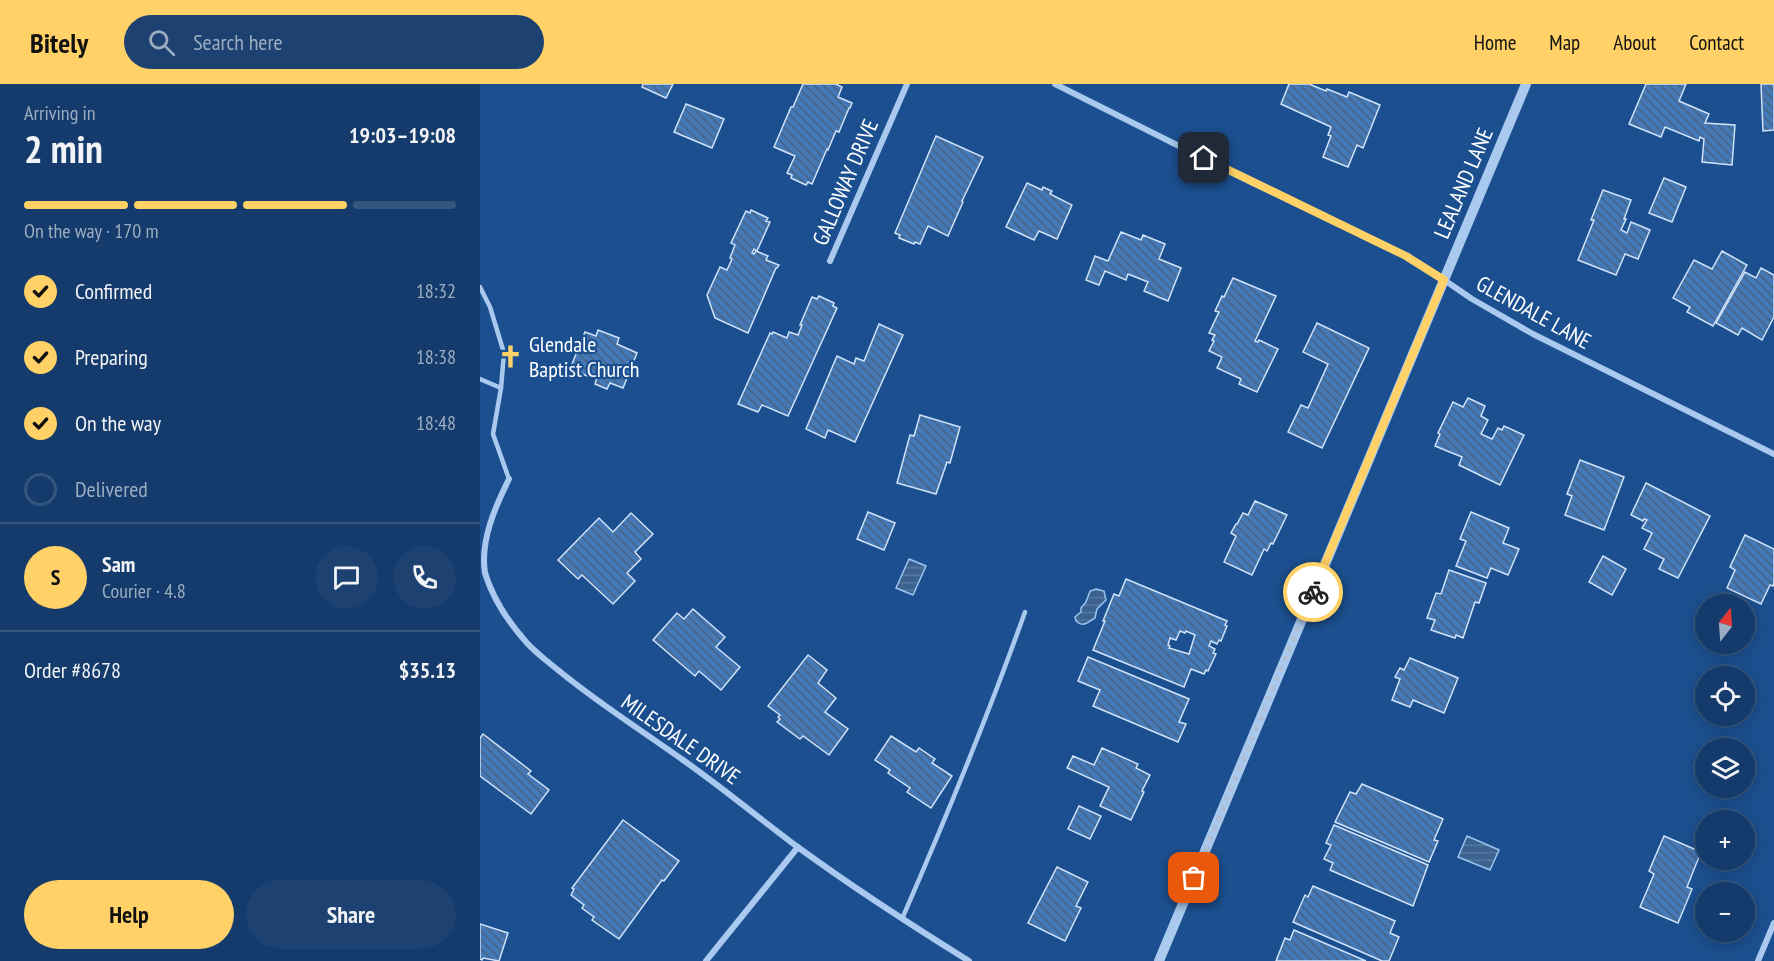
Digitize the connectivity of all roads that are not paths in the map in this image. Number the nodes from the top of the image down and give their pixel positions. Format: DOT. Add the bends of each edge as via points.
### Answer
graph roads {
  1 [pos="908,84"];
  2 [pos="1055,84"];
  3 [pos="1526,84"];
  4 [pos="830,261"];
  5 [pos="1444,280"];
  6 [pos="480,286"];
  7 [pos="480,379"];
  8 [pos="501,388"];
  9 [pos="1774,454"];
  10 [pos="509,478"];
  11 [pos="1024,612"];
  12 [pos="798,847"];
  13 [pos="902,919"];
  14 [pos="1774,923"];
  15 [pos="706,961"];
  16 [pos="969,961"];
  17 [pos="1159,961"];
  18 [pos="1758,961"];
  1 -- 4 [label="street, GALLOWAY DRIVE"];
  2 -- 5 [label="street, GLENDALE LANE" via="1406,256"];
  3 -- 5 [label="street, LEALAND LANE"];
  5 -- 9 [label="street, GLENDALE LANE" via="1533,334"];
  5 -- 17 [label="street, LEALAND LANE"];
  6 -- 8 [label="lane" via="504,353"];
  7 -- 8 [label="lane"];
  8 -- 10 [label="lane" via="493,434"];
  10 -- 12 [label="street, MILESDALE DRIVE" via="486,533 483,559 489,584 513,626 528,644 591,696 684,760"];
  11 -- 13 [label="lane"];
  12 -- 13 [label="street, MILESDALE DRIVE"];
  12 -- 15 [label="street"];
  13 -- 16 [label="street, MILESDALE DRIVE"];
  14 -- 18 [label="street"];
}
